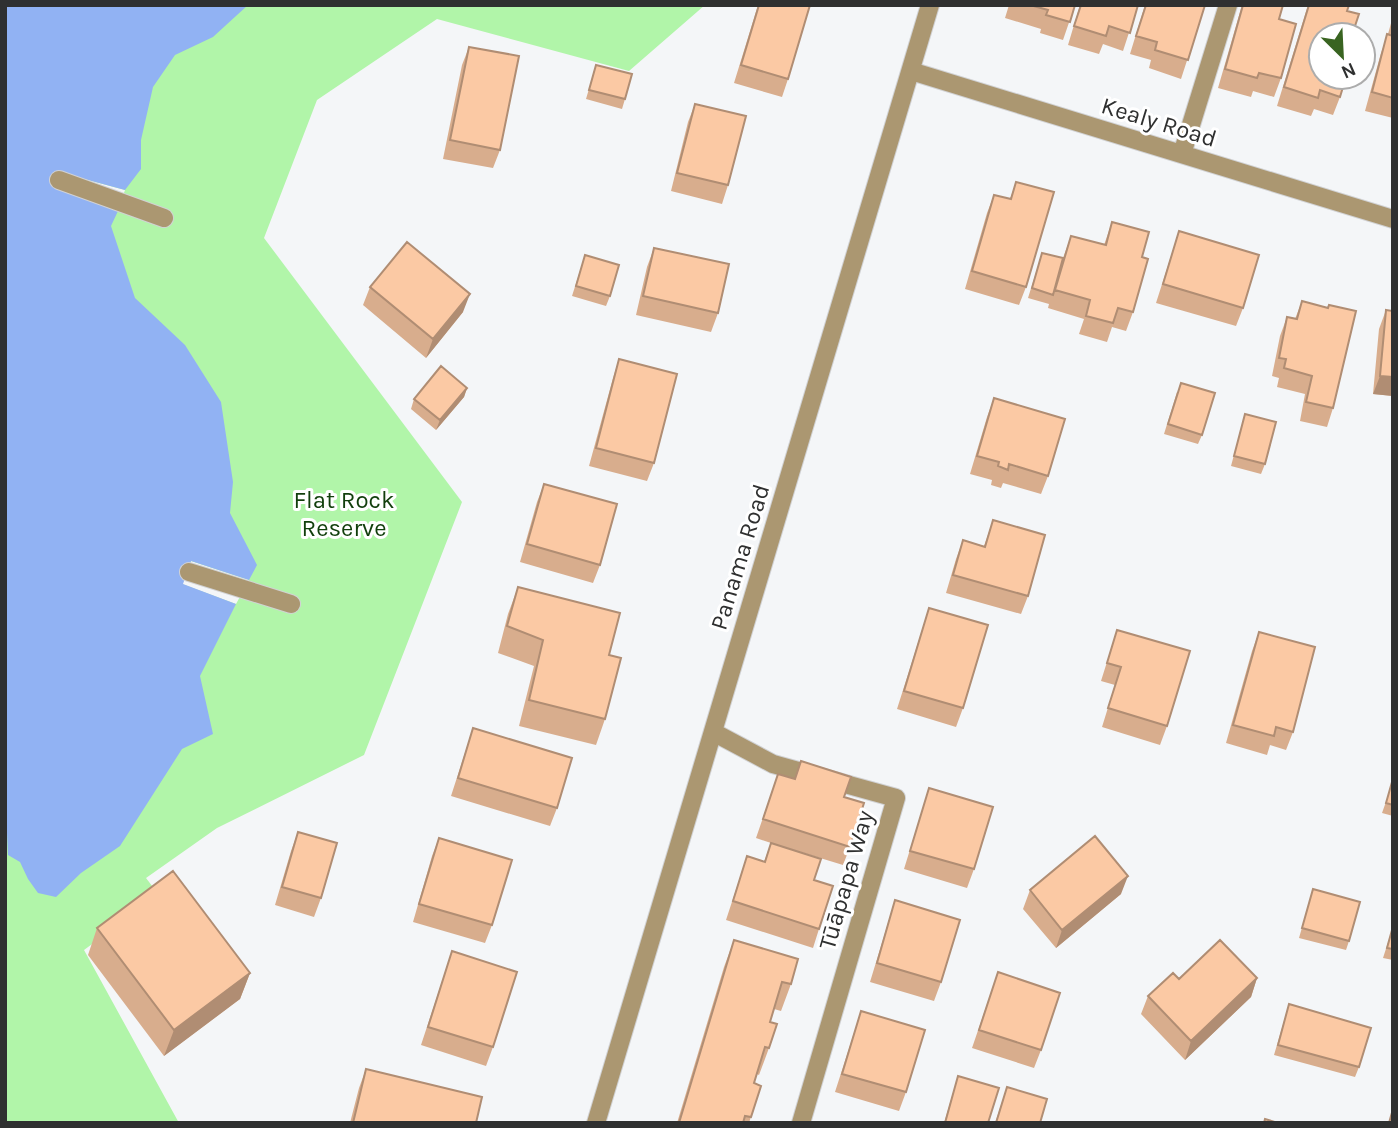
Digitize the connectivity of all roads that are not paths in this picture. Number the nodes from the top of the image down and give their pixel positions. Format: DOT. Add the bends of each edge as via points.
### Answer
graph roads {
  1 [pos="930,5"];
  2 [pos="1228,5"];
  3 [pos="911,71"];
  4 [pos="1182,154"];
  5 [pos="59,180"];
  6 [pos="164,218"];
  7 [pos="1393,219"];
  8 [pos="189,572"];
  9 [pos="291,604"];
  10 [pos="713,732"];
  11 [pos="596,1123"];
  12 [pos="801,1123"];
  1 -- 3 [label="street, Panama Road"];
  2 -- 4 [label="street"];
  3 -- 4 [label="street, Kealy Road"];
  3 -- 10 [label="street, Panama Road"];
  4 -- 7 [label="street, Kealy Road"];
  5 -- 6 [label="street"];
  8 -- 9 [label="street"];
  10 -- 11 [label="street, Panama Road"];
  10 -- 12 [label="street, Tūāpapa Way" via="773,764 895,798"];
}
